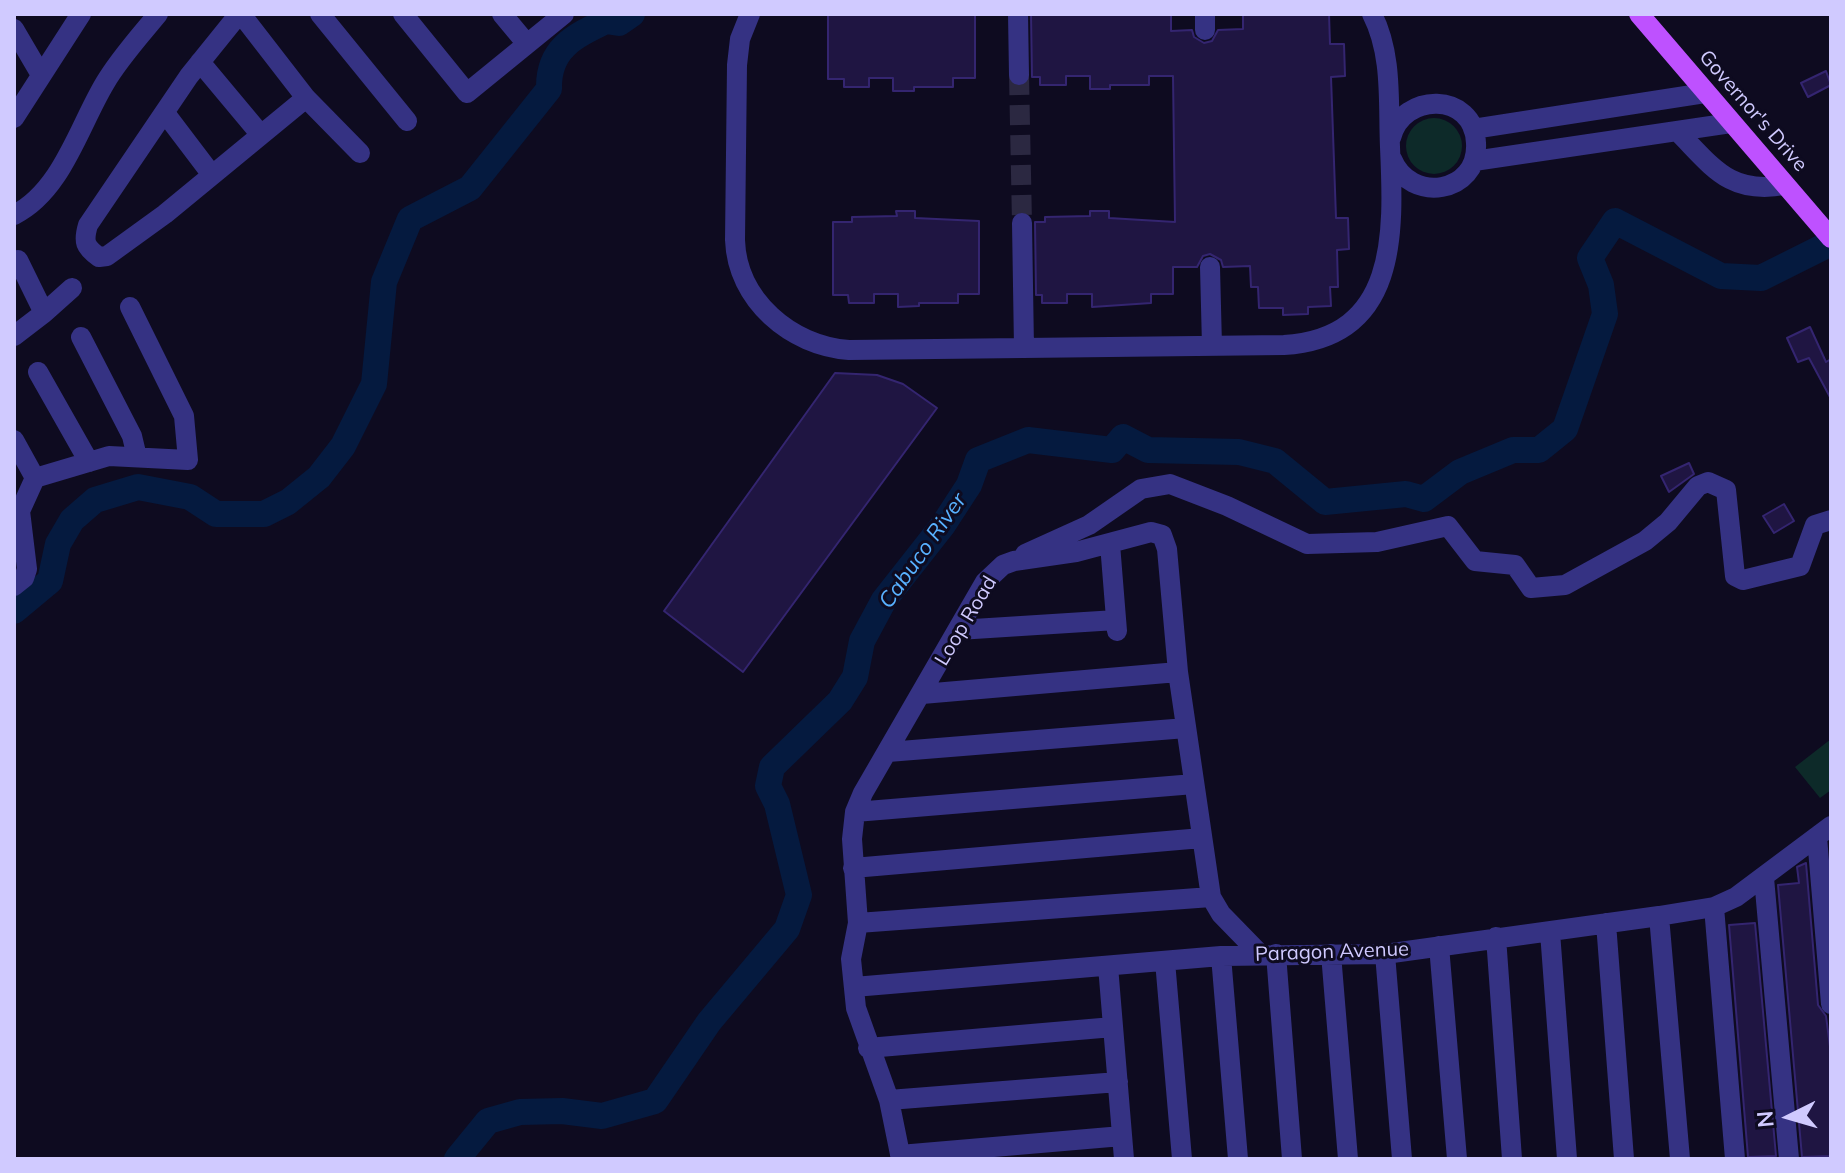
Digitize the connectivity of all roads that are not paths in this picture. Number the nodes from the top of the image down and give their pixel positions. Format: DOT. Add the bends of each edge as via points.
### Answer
graph roads {
  1 [pos="81,14"];
  2 [pos="158,14"];
  3 [pos="240,14"];
  4 [pos="320,14"];
  5 [pos="403,14"];
  6 [pos="502,14"];
  7 [pos="564,14"];
  8 [pos="750,14"];
  9 [pos="1018,14"];
  10 [pos="1372,14"];
  11 [pos="1639,14"];
  12 [pos="14,29"];
  13 [pos="527,44"];
  14 [pos="200,62"];
  15 [pos="1387,68"];
  16 [pos="41,75"];
  17 [pos="1019,75"];
  18 [pos="1705,93"];
  19 [pos="306,98"];
  20 [pos="1427,102"];
  21 [pos="165,113"];
  22 [pos="14,118"];
  23 [pos="407,121"];
  24 [pos="1731,123"];
  25 [pos="1473,129"];
  26 [pos="1677,131"];
  27 [pos="261,135"];
  28 [pos="1390,149"];
  29 [pos="360,153"];
  30 [pos="1474,161"];
  31 [pos="212,175"];
  32 [pos="1785,185"];
  33 [pos="1432,189"];
  34 [pos="14,215"];
  35 [pos="1392,215"];
  36 [pos="1022,223"];
  37 [pos="1831,238"];
  38 [pos="14,262"];
  39 [pos="1210,267"];
  40 [pos="72,288"];
  41 [pos="130,307"];
  42 [pos="44,313"];
  43 [pos="14,336"];
  44 [pos="81,337"];
  45 [pos="1212,346"];
  46 [pos="1024,348"];
  47 [pos="38,372"];
  48 [pos="14,440"];
  49 [pos="137,457"];
  50 [pos="89,462"];
  51 [pos="35,478"];
  52 [pos="1831,520"];
  53 [pos="1110,544"];
  54 [pos="14,557"];
  55 [pos="1003,565"];
  56 [pos="19,582"];
  57 [pos="958,630"];
  58 [pos="1178,672"];
  59 [pos="922,694"];
  60 [pos="1186,728"];
  61 [pos="888,752"];
  62 [pos="1194,784"];
  63 [pos="855,812"];
  64 [pos="1824,831"];
  65 [pos="1202,838"];
  66 [pos="853,868"];
  67 [pos="1764,878"];
  68 [pos="1211,897"];
  69 [pos="1714,907"];
  70 [pos="1659,916"];
  71 [pos="858,923"];
  72 [pos="1606,923"];
  73 [pos="1550,932"];
  74 [pos="1496,937"];
  75 [pos="1439,946"];
  76 [pos="1268,954"];
  77 [pos="1331,954"];
  78 [pos="1385,954"];
  79 [pos="1221,956"];
  80 [pos="1165,961"];
  81 [pos="1108,966"];
  82 [pos="854,987"];
  83 [pos="1831,1004"];
  84 [pos="1113,1027"];
  85 [pos="868,1048"];
  86 [pos="1118,1082"];
  87 [pos="889,1100"];
  88 [pos="1122,1136"];
  89 [pos="901,1157"];
  90 [pos="1124,1159"];
  91 [pos="1182,1159"];
  92 [pos="1238,1159"];
  93 [pos="1292,1159"];
  94 [pos="1348,1159"];
  95 [pos="1402,1159"];
  96 [pos="1457,1159"];
  97 [pos="1512,1159"];
  98 [pos="1567,1159"];
  99 [pos="1624,1159"];
  100 [pos="1680,1159"];
  101 [pos="1735,1159"];
  102 [pos="1789,1159"];
  1 -- 16 [label="street"];
  2 -- 34 [label="street" via="106,81 61,168"];
  3 -- 14 [label="street"];
  3 -- 19 [label="street"];
  4 -- 23 [label="street"];
  5 -- 13 [label="street" via="467,93"];
  6 -- 13 [label="street"];
  7 -- 13 [label="street"];
  8 -- 46 [label="street" via="737,56 735,240 739,268 753,294 787,330 837,349"];
  9 -- 17 [label="street"];
  10 -- 15 [label="street"];
  11 -- 18 [label="main road, Governor's Drive"];
  12 -- 16 [label="street"];
  14 -- 21 [label="street"];
  14 -- 27 [label="street"];
  15 -- 20 [label="street" via="1397,89"];
  15 -- 28 [label="street"];
  16 -- 22 [label="street"];
  18 -- 24 [label="main road, Governor's Drive"];
  18 -- 25 [label="street"];
  19 -- 27 [label="street"];
  19 -- 29 [label="street"];
  20 -- 25 [label="street" via="1455,108"];
  20 -- 28 [label="street" via="1401,116"];
  21 -- 31 [label="street"];
  21 -- 31 [label="street" via="88,225 83,240 87,248 107,256"];
  24 -- 26 [label="street"];
  24 -- 32 [label="main road, Governor's Drive"];
  25 -- 30 [label="street"];
  26 -- 30 [label="street"];
  26 -- 32 [label="street" via="1733,183 1755,188"];
  27 -- 31 [label="street"];
  28 -- 33 [label="street" via="1404,178"];
  28 -- 35 [label="street"];
  30 -- 33 [label="street" via="1457,181"];
  32 -- 37 [label="main road, Governor's Drive"];
  33 -- 35 [label="street" via="1405,199"];
  35 -- 45 [label="street" via="1389,253 1377,290 1345,326 1296,344"];
  36 -- 46 [label="street"];
  38 -- 42 [label="street" via="18,260"];
  39 -- 45 [label="street"];
  40 -- 42 [label="street"];
  41 -- 49 [label="street" via="184,416 188,460"];
  42 -- 43 [label="street"];
  44 -- 49 [label="street" via="132,436"];
  45 -- 46 [label="street"];
  47 -- 50 [label="street"];
  48 -- 51 [label="street"];
  49 -- 50 [label="street"];
  50 -- 51 [label="street"];
  51 -- 56 [label="street" via="20,511 27,569"];
  52 -- 55 [label="street" via="1815,525 1800,566 1743,580 1735,576 1726,490 1708,482 1645,541 1565,585 1531,588 1515,565 1475,561 1448,526 1377,542 1307,544 1170,484 1141,489 1089,525"];
  53 -- 55 [label="street, Loop Road"];
  53 -- 57 [label="street" via="1116,625"];
  53 -- 58 [label="street, Loop Road" via="1151,532 1165,539"];
  54 -- 56 [label="street"];
  55 -- 57 [label="street, Loop Road" via="985,582"];
  57 -- 59 [label="street, Loop Road"];
  58 -- 59 [label="street"];
  58 -- 60 [label="street, Loop Road"];
  59 -- 61 [label="street, Loop Road"];
  60 -- 61 [label="street"];
  60 -- 62 [label="street, Loop Road"];
  61 -- 63 [label="street, Loop Road"];
  62 -- 63 [label="street"];
  62 -- 65 [label="street, Loop Road"];
  63 -- 66 [label="street, Loop Road"];
  64 -- 67 [label="street, Paragon Avenue"];
  64 -- 83 [label="street"];
  65 -- 66 [label="street"];
  65 -- 68 [label="street, Loop Road"];
  66 -- 71 [label="street, Loop Road"];
  67 -- 69 [label="street, Paragon Avenue"];
  67 -- 102 [label="street"];
  68 -- 71 [label="street"];
  68 -- 76 [label="street, Loop Road" via="1221,914"];
  69 -- 70 [label="street, Paragon Avenue"];
  69 -- 101 [label="street"];
  70 -- 72 [label="street, Paragon Avenue"];
  70 -- 100 [label="street"];
  71 -- 82 [label="street, Loop Road" via="852,949"];
  72 -- 73 [label="street, Paragon Avenue"];
  72 -- 99 [label="street"];
  73 -- 74 [label="street, Paragon Avenue"];
  73 -- 98 [label="street"];
  74 -- 75 [label="street, Paragon Avenue"];
  74 -- 97 [label="street"];
  75 -- 78 [label="street, Paragon Avenue"];
  75 -- 96 [label="street"];
  76 -- 77 [label="street, Paragon Avenue"];
  76 -- 79 [label="street, Paragon Avenue"];
  76 -- 93 [label="street"];
  77 -- 78 [label="street, Paragon Avenue"];
  77 -- 94 [label="street"];
  78 -- 95 [label="street"];
  79 -- 80 [label="street, Paragon Avenue"];
  79 -- 92 [label="street"];
  80 -- 81 [label="street, Paragon Avenue"];
  80 -- 91 [label="street"];
  81 -- 82 [label="street, Paragon Avenue"];
  81 -- 84 [label="street"];
  82 -- 85 [label="street, Loop Road"];
  84 -- 85 [label="street"];
  84 -- 86 [label="street"];
  85 -- 87 [label="street, Loop Road"];
  86 -- 87 [label="street"];
  86 -- 88 [label="street"];
  87 -- 89 [label="street, Loop Road"];
  88 -- 89 [label="street"];
  88 -- 90 [label="street"];
}
